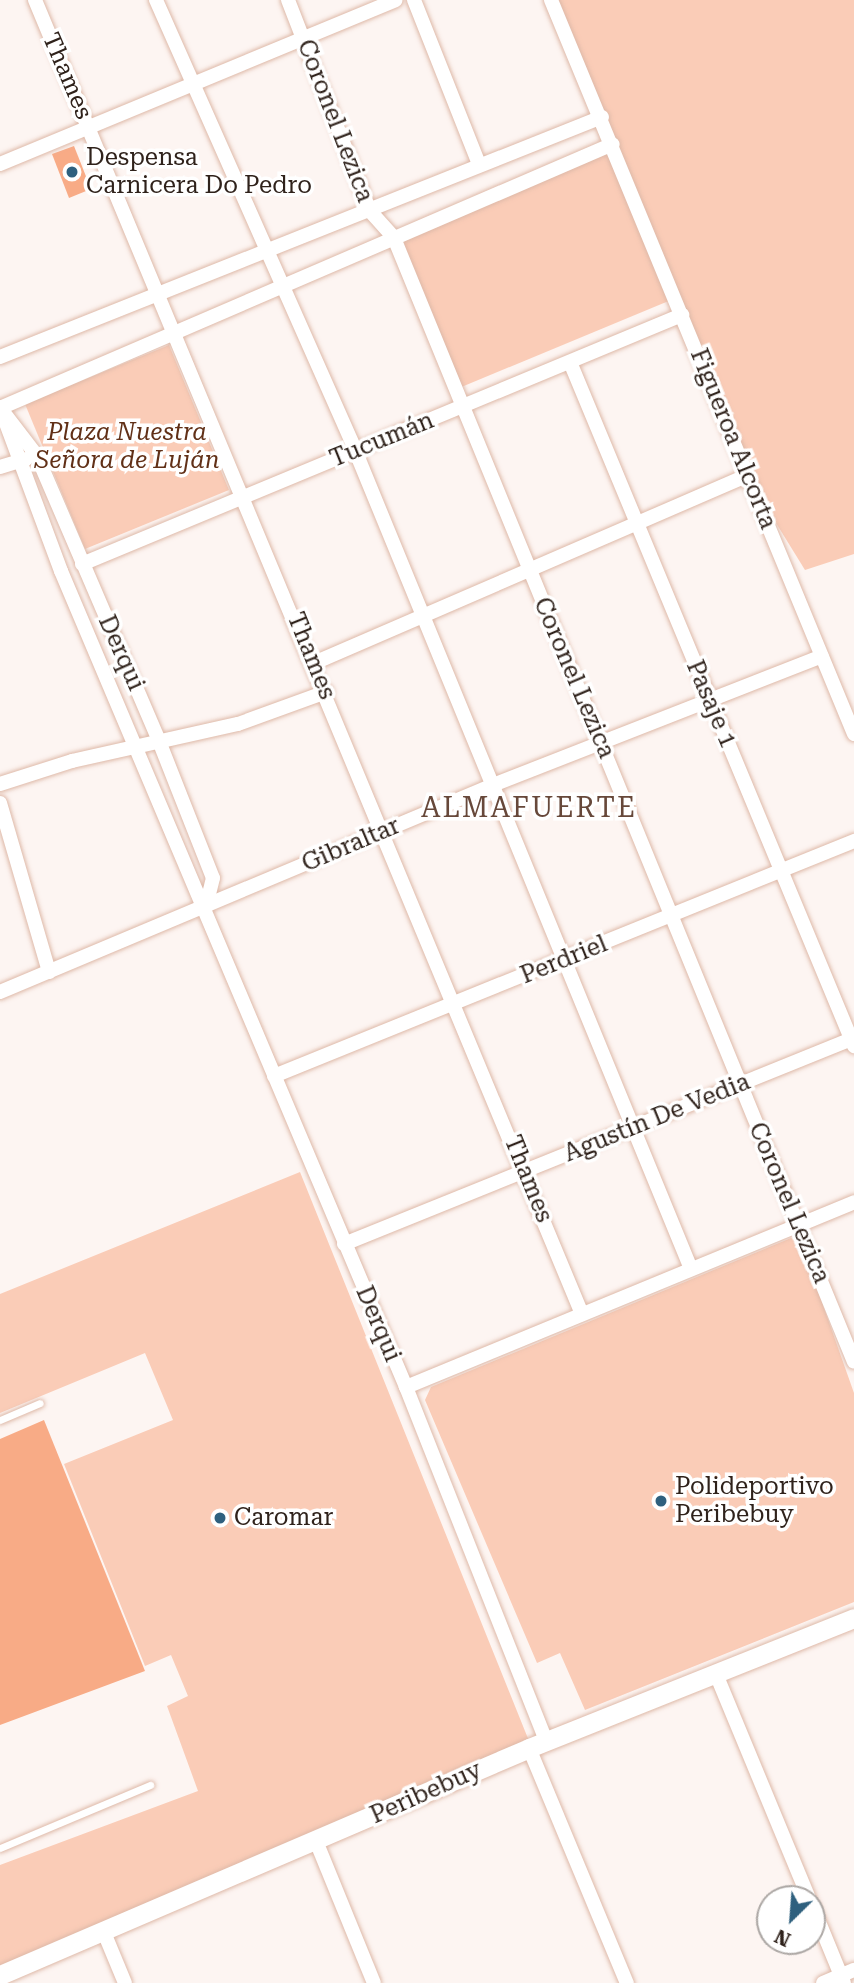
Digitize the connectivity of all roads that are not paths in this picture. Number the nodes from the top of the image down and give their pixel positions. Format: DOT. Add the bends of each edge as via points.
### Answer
graph roads {
  1 [pos="35,0"];
  2 [pos="156,0"];
  3 [pos="288,0"];
  4 [pos="394,0"];
  5 [pos="414,0"];
  6 [pos="551,0"];
  7 [pos="303,38"];
  8 [pos="191,85"];
  9 [pos="602,117"];
  10 [pos="89,126"];
  11 [pos="613,144"];
  12 [pos="0,164"];
  13 [pos="479,164"];
  14 [pos="370,211"];
  15 [pos="394,238"];
  16 [pos="264,257"];
  17 [pos="285,286"];
  18 [pos="155,298"];
  19 [pos="682,314"];
  20 [pos="178,332"];
  21 [pos="0,357"];
  22 [pos="570,362"];
  23 [pos="0,408"];
  24 [pos="461,408"];
  25 [pos="355,450"];
  26 [pos="37,456"];
  27 [pos="17,461"];
  28 [pos="0,467"];
  29 [pos="747,476"];
  30 [pos="245,495"];
  31 [pos="635,523"];
  32 [pos="82,564"];
  33 [pos="528,572"];
  34 [pos="424,617"];
  35 [pos="822,656"];
  36 [pos="314,663"];
  37 [pos="326,692"];
  38 [pos="710,700"];
  39 [pos="854,734"];
  40 [pos="159,741"];
  41 [pos="601,743"];
  42 [pos="136,749"];
  43 [pos="1,781"];
  44 [pos="493,785"];
  45 [pos="0,803"];
  46 [pos="382,832"];
  47 [pos="854,841"];
  48 [pos="781,873"];
  49 [pos="205,909"];
  50 [pos="674,914"];
  51 [pos="562,961"];
  52 [pos="49,972"];
  53 [pos="0,992"];
  54 [pos="454,1004"];
  55 [pos="853,1041"];
  56 [pos="274,1076"];
  57 [pos="739,1084"];
  58 [pos="633,1129"];
  59 [pos="525,1171"];
  60 [pos="854,1202"];
  61 [pos="800,1224"];
  62 [pos="344,1244"];
  63 [pos="691,1269"];
  64 [pos="582,1314"];
  65 [pos="854,1362"];
  66 [pos="406,1387"];
  67 [pos="40,1403"];
  68 [pos="0,1420"];
  69 [pos="854,1618"];
  70 [pos="716,1674"];
  71 [pos="538,1745"];
  72 [pos="150,1784"];
  73 [pos="316,1842"];
  74 [pos="0,1848"];
  75 [pos="803,1885"];
  76 [pos="103,1930"];
  77 [pos="826,1933"];
  78 [pos="0,1975"];
  79 [pos="847,1976"];
  80 [pos="125,1983"];
  81 [pos="374,1983"];
  82 [pos="627,1983"];
  83 [pos="822,1983"];
  1 -- 10 [label="street, Thames"];
  2 -- 8 [label="street"];
  3 -- 7 [label="street, Coronel Lezica"];
  4 -- 7 [label="street"];
  5 -- 13 [label="street"];
  6 -- 9 [label="street, Figueroa Alcorta"];
  7 -- 8 [label="street"];
  7 -- 14 [label="street, Coronel Lezica"];
  8 -- 10 [label="street"];
  8 -- 16 [label="street"];
  9 -- 11 [label="street, Figueroa Alcorta"];
  9 -- 13 [label="street"];
  10 -- 12 [label="street"];
  10 -- 18 [label="street, Thames"];
  11 -- 15 [label="street"];
  11 -- 19 [label="street, Figueroa Alcorta"];
  13 -- 14 [label="street"];
  14 -- 15 [label="street, Coronel Lezica"];
  14 -- 16 [label="street"];
  15 -- 17 [label="street"];
  15 -- 24 [label="street, Coronel Lezica"];
  16 -- 17 [label="street"];
  16 -- 18 [label="street"];
  17 -- 20 [label="street"];
  17 -- 25 [label="street"];
  18 -- 20 [label="street, Thames"];
  18 -- 21 [label="street"];
  19 -- 22 [label="street, Tucumán"];
  19 -- 29 [label="street, Figueroa Alcorta"];
  20 -- 23 [label="street"];
  20 -- 30 [label="street, Thames"];
  22 -- 24 [label="street, Tucumán"];
  22 -- 31 [label="street, Pasaje 1"];
  23 -- 26 [label="street, Derqui"];
  23 -- 27 [label="street, Derqui"];
  24 -- 25 [label="street, Tucumán"];
  24 -- 33 [label="street, Coronel Lezica"];
  25 -- 30 [label="street, Tucumán"];
  25 -- 34 [label="street"];
  26 -- 27 [label="street"];
  26 -- 32 [label="street, Derqui"];
  27 -- 28 [label="street"];
  27 -- 42 [label="street, Derqui"];
  29 -- 31 [label="street"];
  29 -- 35 [label="street, Figueroa Alcorta"];
  30 -- 32 [label="street, Tucumán"];
  30 -- 36 [label="street, Thames"];
  31 -- 33 [label="street"];
  31 -- 38 [label="street, Pasaje 1"];
  32 -- 40 [label="street, Derqui"];
  33 -- 34 [label="street"];
  33 -- 41 [label="street, Coronel Lezica"];
  34 -- 36 [label="street"];
  34 -- 44 [label="street"];
  35 -- 38 [label="street, Gibraltar"];
  35 -- 39 [label="street, Figueroa Alcorta"];
  36 -- 37 [label="street, Thames"];
  37 -- 40 [label="street" via="238,724"];
  37 -- 46 [label="street, Thames"];
  38 -- 41 [label="street, Gibraltar"];
  38 -- 48 [label="street, Pasaje 1"];
  40 -- 42 [label="street"];
  40 -- 49 [label="street, Derqui" via="213,878"];
  41 -- 44 [label="street, Gibraltar"];
  41 -- 50 [label="street, Coronel Lezica"];
  42 -- 43 [label="street"];
  42 -- 49 [label="street, Derqui"];
  44 -- 46 [label="street, Gibraltar"];
  44 -- 51 [label="street"];
  45 -- 52 [label="street"];
  46 -- 49 [label="street, Gibraltar"];
  46 -- 54 [label="street, Thames"];
  47 -- 48 [label="street, Perdriel"];
  48 -- 50 [label="street, Perdriel"];
  48 -- 55 [label="street, Pasaje 1"];
  49 -- 52 [label="street, Gibraltar"];
  49 -- 56 [label="street, Derqui"];
  50 -- 51 [label="street, Perdriel"];
  50 -- 57 [label="street, Coronel Lezica"];
  51 -- 54 [label="street, Perdriel"];
  51 -- 58 [label="street"];
  52 -- 53 [label="street, Gibraltar"];
  54 -- 56 [label="street, Perdriel"];
  54 -- 59 [label="street, Thames"];
  55 -- 57 [label="street, Agustín De Vedia"];
  56 -- 62 [label="street, Derqui"];
  57 -- 58 [label="street, Agustín De Vedia"];
  57 -- 61 [label="street, Coronel Lezica"];
  58 -- 59 [label="street, Agustín De Vedia"];
  58 -- 63 [label="street"];
  59 -- 62 [label="street, Agustín De Vedia"];
  59 -- 64 [label="street, Thames"];
  60 -- 61 [label="street"];
  61 -- 63 [label="street"];
  61 -- 65 [label="street, Coronel Lezica"];
  62 -- 66 [label="street, Derqui"];
  63 -- 64 [label="street"];
  64 -- 66 [label="street"];
  66 -- 71 [label="street, Derqui"];
  67 -- 68 [label="lane"];
  69 -- 70 [label="street, Peribebuy"];
  70 -- 71 [label="street, Peribebuy"];
  70 -- 75 [label="street"];
  71 -- 73 [label="street, Peribebuy"];
  71 -- 82 [label="street, Derqui"];
  72 -- 74 [label="lane"];
  73 -- 76 [label="street, Peribebuy"];
  73 -- 81 [label="street"];
  76 -- 78 [label="street, Peribebuy"];
  76 -- 80 [label="street"];
  77 -- 79 [label="street"];
  79 -- 83 [label="street"];
}
